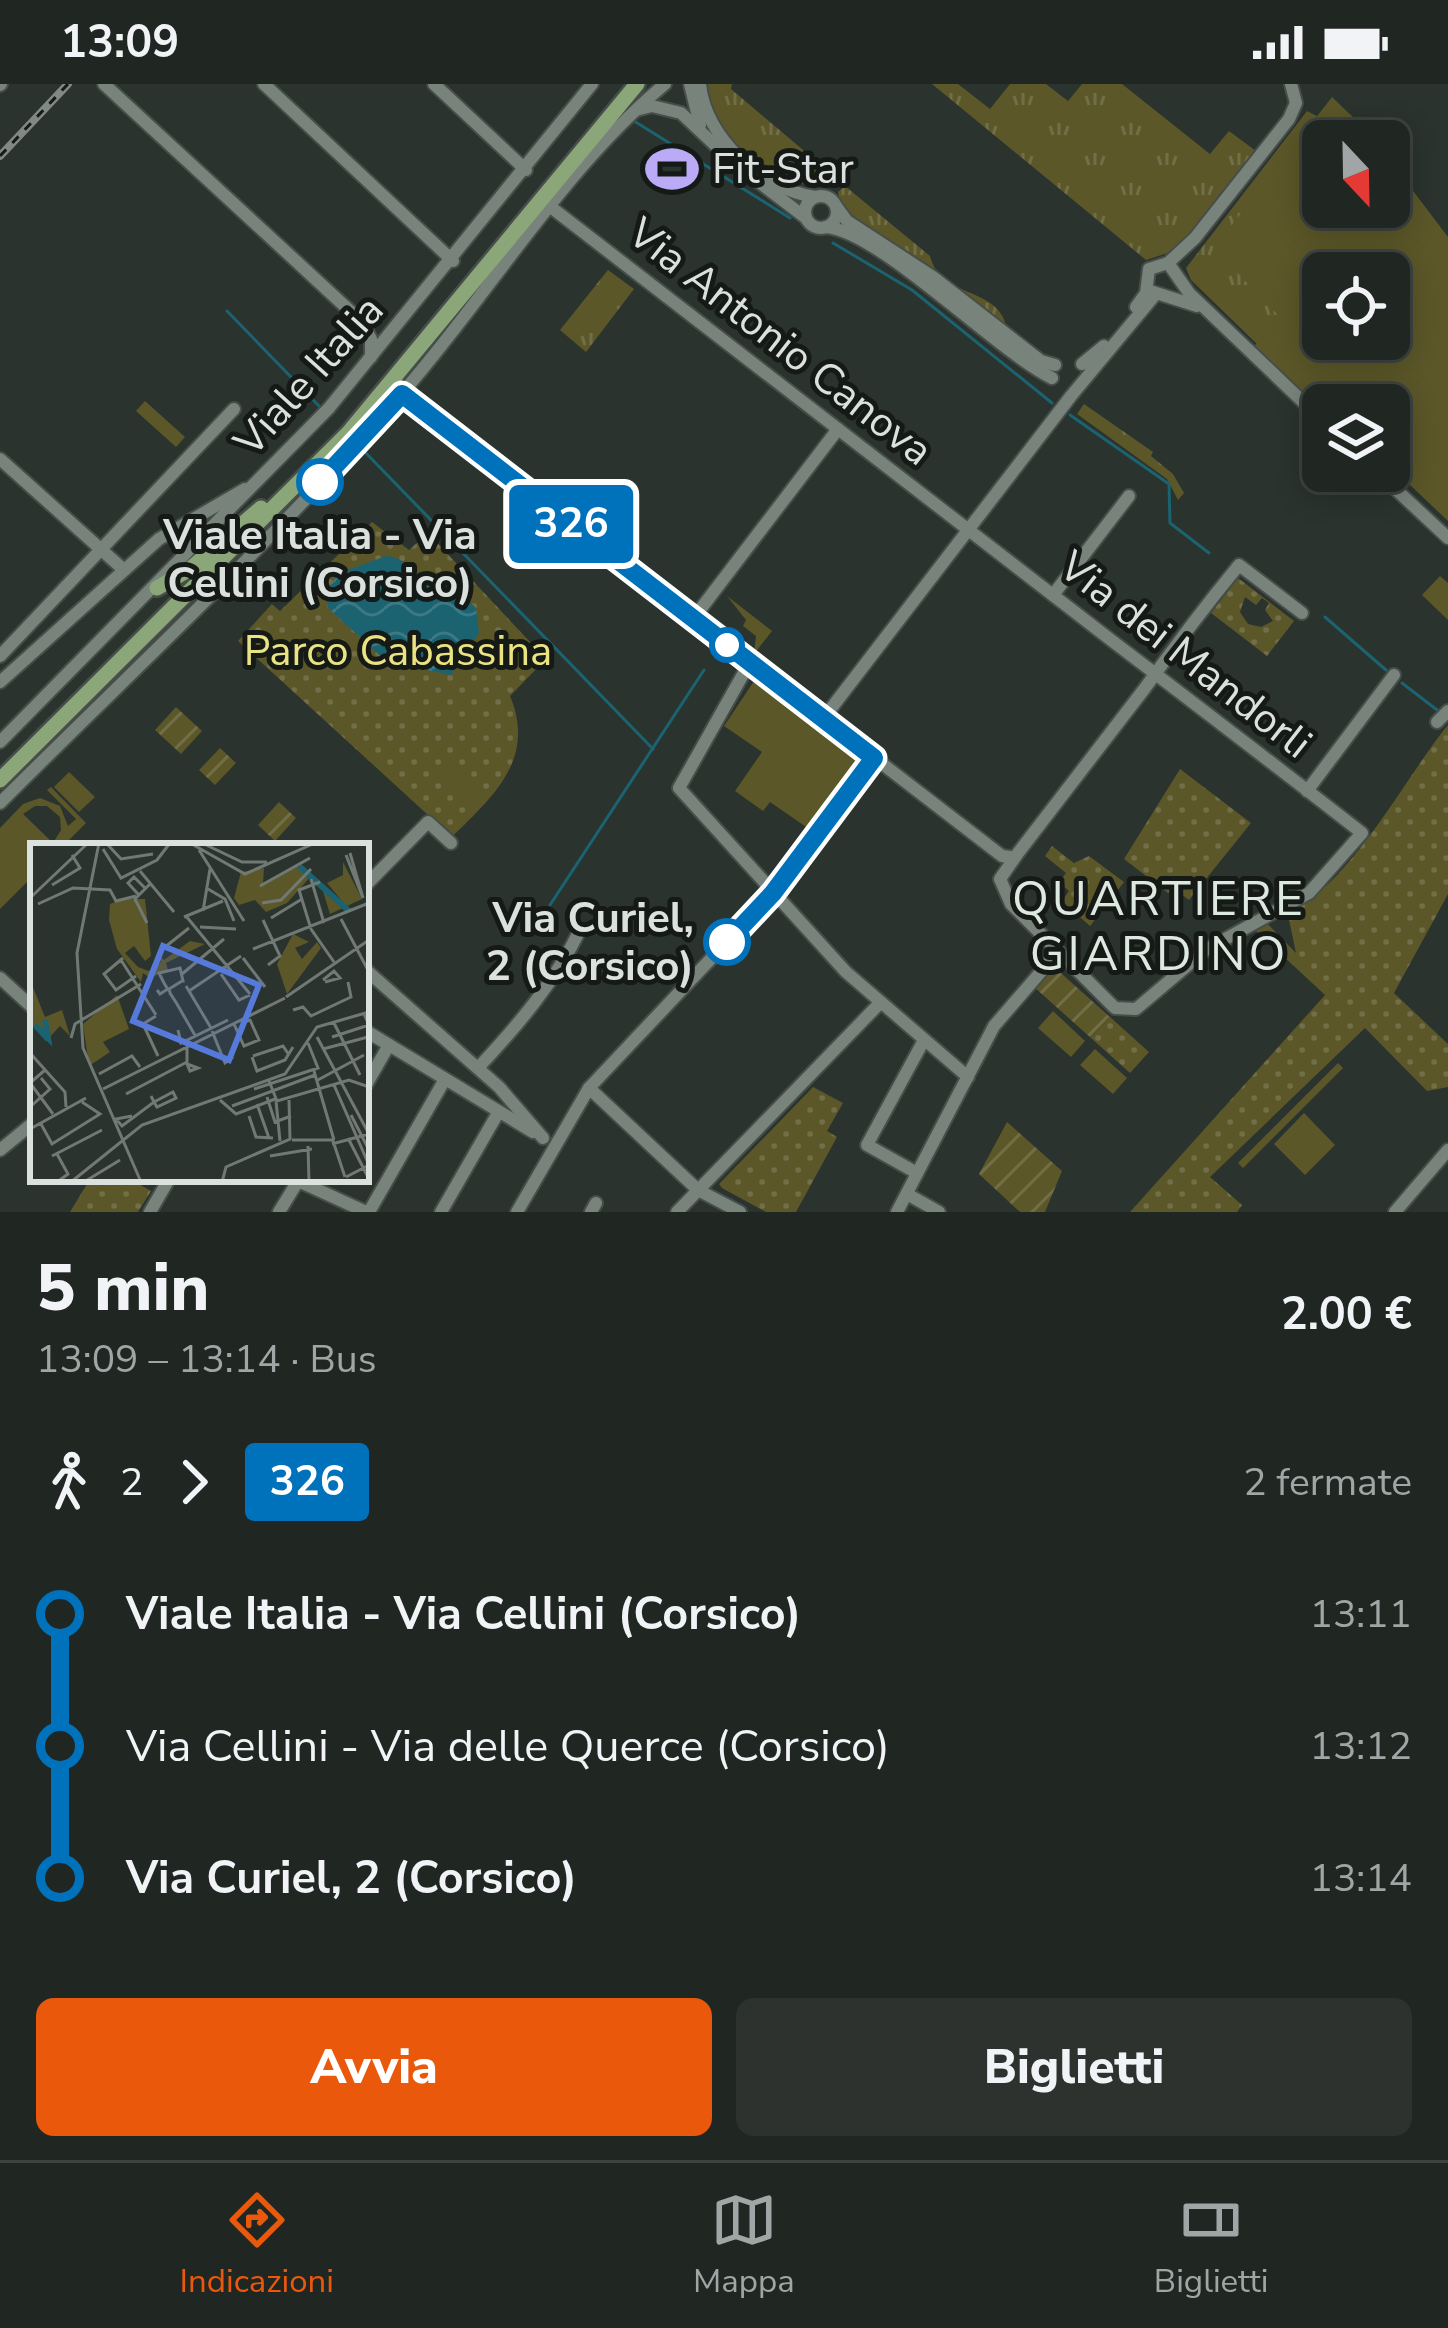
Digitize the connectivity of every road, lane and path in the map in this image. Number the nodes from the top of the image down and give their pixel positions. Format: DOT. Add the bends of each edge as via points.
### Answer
graph roads {
  1 [pos="104,84"];
  2 [pos="264,84"];
  3 [pos="434,84"];
  4 [pos="592,84"];
  5 [pos="624,84"];
  6 [pos="637,84"];
  7 [pos="664,84"];
  8 [pos="690,84"];
  9 [pos="700,84"];
  10 [pos="1291,84"];
  11 [pos="629,113"];
  12 [pos="700,127"];
  13 [pos="526,170"];
  14 [pos="815,197"];
  15 [pos="836,206"];
  16 [pos="552,208"];
  17 [pos="806,218"];
  18 [pos="826,227"];
  19 [pos="524,244"];
  20 [pos="453,261"];
  21 [pos="1175,271"];
  22 [pos="467,291"];
  23 [pos="1151,291"];
  24 [pos="1171,295"];
  25 [pos="1209,312"];
  26 [pos="362,322"];
  27 [pos="398,326"];
  28 [pos="370,360"];
  29 [pos="1082,364"];
  30 [pos="1055,378"];
  31 [pos="1083,384"];
  32 [pos="402,394"];
  33 [pos="1302,401"];
  34 [pos="235,409"];
  35 [pos="1058,413"];
  36 [pos="838,429"];
  37 [pos="0,459"];
  38 [pos="1399,492"];
  39 [pos="1130,496"];
  40 [pos="226,507"];
  41 [pos="261,508"];
  42 [pos="968,530"];
  43 [pos="1448,538"];
  44 [pos="158,539"];
  45 [pos="99,552"];
  46 [pos="185,560"];
  47 [pos="120,574"];
  48 [pos="157,587"];
  49 [pos="1053,595"];
  50 [pos="1302,613"];
  51 [pos="693,619"];
  52 [pos="0,656"];
  53 [pos="750,662"];
  54 [pos="1155,674"];
  55 [pos="1394,675"];
  56 [pos="0,682"];
  57 [pos="1448,711"];
  58 [pos="823,719"];
  59 [pos="1437,722"];
  60 [pos="0,742"];
  61 [pos="874,758"];
  62 [pos="0,766"];
  63 [pos="0,780"];
  64 [pos="1307,790"];
  65 [pos="0,803"];
  66 [pos="451,843"];
  67 [pos="1010,857"];
  68 [pos="369,882"];
  69 [pos="773,893"];
  70 [pos="580,930"];
  71 [pos="1058,952"];
  72 [pos="369,973"];
  73 [pos="2,980"];
  74 [pos="30,1000"];
  75 [pos="880,1003"];
  76 [pos="369,1033"];
  77 [pos="924,1040"];
  78 [pos="389,1045"];
  79 [pos="478,1068"];
  80 [pos="968,1077"];
  81 [pos="369,1080"];
  82 [pos="444,1081"];
  83 [pos="589,1088"];
  84 [pos="498,1113"];
  85 [pos="30,1126"];
  86 [pos="548,1142"];
  87 [pos="0,1150"];
  88 [pos="1447,1152"];
  89 [pos="917,1173"];
  90 [pos="167,1182"];
  91 [pos="303,1182"];
  92 [pos="306,1182"];
  93 [pos="698,1190"];
  94 [pos="907,1194"];
  95 [pos="150,1212"];
  96 [pos="279,1212"];
  97 [pos="367,1212"];
  98 [pos="441,1212"];
  99 [pos="517,1212"];
  100 [pos="677,1212"];
  101 [pos="740,1212"];
  102 [pos="897,1212"];
  103 [pos="939,1212"];
  104 [pos="1395,1212"];
  1 -- 26 [label="street"];
  2 -- 20 [label="street"];
  3 -- 13 [label="street"];
  4 -- 13 [label="street, Viale Italia"];
  5 -- 41 [label="main road" via="364,401"];
  6 -- 22 [label="main road"];
  7 -- 11 [label="street, Viale Italia"];
  8 -- 12 [label="street"];
  9 -- 14 [label="street" via="710,120 735,153"];
  10 -- 21 [label="street" via="1289,119"];
  11 -- 12 [label="street" via="660,107"];
  11 -- 16 [label="street, Viale Italia"];
  12 -- 17 [label="street"];
  13 -- 20 [label="street, Viale Italia"];
  14 -- 15 [label="street"];
  14 -- 17 [label="street"];
  15 -- 18 [label="street"];
  15 -- 30 [label="street"];
  16 -- 19 [label="street, Viale Italia"];
  16 -- 36 [label="street, Via Antonio Canova"];
  17 -- 18 [label="street"];
  18 -- 30 [label="street" via="892,263"];
  19 -- 22 [label="street, Viale Italia"];
  19 -- 32 [label="street, Viale Italia"];
  20 -- 27 [label="street, Viale Italia"];
  21 -- 23 [label="street" via="1149,268"];
  21 -- 24 [label="street"];
  21 -- 25 [label="street"];
  22 -- 63 [label="main road" via="332,449"];
  23 -- 24 [label="street"];
  23 -- 29 [label="street"];
  23 -- 31 [label="street"];
  24 -- 25 [label="street"];
  25 -- 33 [label="street"];
  26 -- 27 [label="street"];
  26 -- 28 [label="street"];
  27 -- 28 [label="street, Viale Italia"];
  28 -- 40 [label="street, Viale Italia"];
  29 -- 30 [label="street" via="1068,358"];
  29 -- 31 [label="street"];
  30 -- 31 [label="street"];
  30 -- 35 [label="street"];
  31 -- 35 [label="street"];
  32 -- 51 [label="street"];
  32 -- 65 [label="street, Viale Italia"];
  34 -- 45 [label="street"];
  35 -- 42 [label="street"];
  36 -- 42 [label="street, Via Antonio Canova"];
  36 -- 51 [label="street"];
  37 -- 45 [label="street"];
  38 -- 43 [label="street"];
  39 -- 49 [label="street"];
  40 -- 44 [label="street"];
  40 -- 46 [label="street, Viale Italia"];
  41 -- 48 [label="main road"];
  41 -- 62 [label="main road"];
  42 -- 49 [label="street, Via dei Mandorli"];
  42 -- 58 [label="street"];
  44 -- 46 [label="street" via="182,544"];
  44 -- 47 [label="street"];
  45 -- 47 [label="street"];
  45 -- 52 [label="street"];
  46 -- 48 [label="street, Viale Italia"];
  47 -- 56 [label="street"];
  48 -- 60 [label="street, Viale Italia"];
  49 -- 54 [label="street, Via dei Mandorli"];
  50 -- 54 [label="street" via="1239,565"];
  51 -- 53 [label="street"];
  53 -- 58 [label="street"];
  53 -- 69 [label="street" via="679,788"];
  54 -- 64 [label="street, Via dei Mandorli"];
  54 -- 67 [label="street"];
  55 -- 64 [label="street"];
  57 -- 59 [label="street"];
  58 -- 61 [label="street"];
  61 -- 67 [label="street"];
  61 -- 69 [label="street"];
  64 -- 71 [label="street, Via dei Mandorli" via="1362,832 1309,893 1207,949 1136,1009 1115,1008"];
  66 -- 68 [label="street" via="428,823"];
  67 -- 71 [label="street" via="1000,879 1004,893"];
  69 -- 75 [label="street"];
  69 -- 83 [label="street"];
  70 -- 79 [label="street" via="544,981 541,1000"];
  71 -- 80 [label="street" via="994,1026"];
  72 -- 79 [label="street"];
  73 -- 74 [label="street"];
  75 -- 77 [label="street"];
  75 -- 93 [label="street"];
  76 -- 78 [label="street"];
  77 -- 80 [label="street"];
  77 -- 89 [label="street" via="867,1145"];
  78 -- 81 [label="street"];
  78 -- 82 [label="street"];
  79 -- 86 [label="street"];
  80 -- 89 [label="street"];
  82 -- 84 [label="street"];
  82 -- 97 [label="street"];
  83 -- 86 [label="street"];
  83 -- 93 [label="street"];
  84 -- 86 [label="street"];
  84 -- 98 [label="street"];
  85 -- 87 [label="street"];
  86 -- 99 [label="street"];
  88 -- 104 [label="street"];
  89 -- 94 [label="street"];
  90 -- 95 [label="street"];
  91 -- 96 [label="street"];
  92 -- 97 [label="street"];
  93 -- 100 [label="street"];
  93 -- 101 [label="street"];
  94 -- 102 [label="street"];
  94 -- 103 [label="street"];
}
